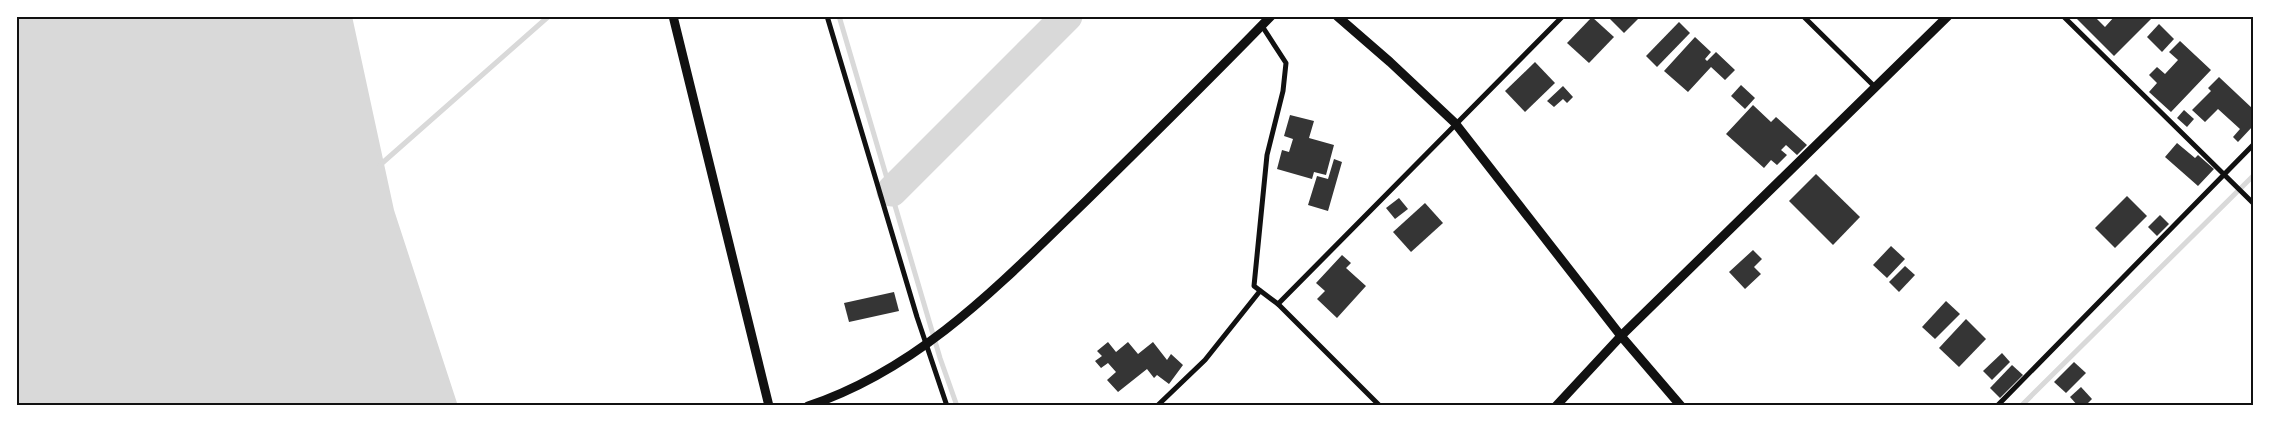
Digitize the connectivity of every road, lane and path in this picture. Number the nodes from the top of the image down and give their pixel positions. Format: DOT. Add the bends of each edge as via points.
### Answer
graph roads {
  1 [pos="673,16"];
  2 [pos="827,16"];
  3 [pos="1271,16"];
  4 [pos="1337,16"];
  5 [pos="1563,16"];
  6 [pos="1803,16"];
  7 [pos="1948,16"];
  8 [pos="2063,16"];
  9 [pos="1262,26"];
  10 [pos="1875,87"];
  11 [pos="1455,123"];
  12 [pos="2253,145"];
  13 [pos="2224,174"];
  14 [pos="2253,203"];
  15 [pos="1260,291"];
  16 [pos="1278,304"];
  17 [pos="1621,336"];
  18 [pos="770,406"];
  19 [pos="808,406"];
  20 [pos="947,406"];
  21 [pos="1157,406"];
  22 [pos="1380,406"];
  23 [pos="1556,406"];
  24 [pos="1681,406"];
  25 [pos="1997,406"];
  1 -- 18 [label="street"];
  2 -- 20 [label="street"];
  3 -- 9 [label="street"];
  4 -- 11 [label="street"];
  5 -- 11 [label="street"];
  6 -- 10 [label="street"];
  7 -- 10 [label="street"];
  8 -- 13 [label="street"];
  9 -- 15 [label="street" via="1286,63 1284,91 1267,156 1254,286"];
  9 -- 19 [label="street" via="994,291 918,351 870,378"];
  10 -- 17 [label="street"];
  11 -- 16 [label="street"];
  11 -- 17 [label="street"];
  12 -- 13 [label="street"];
  13 -- 14 [label="street"];
  13 -- 25 [label="street"];
  15 -- 16 [label="street"];
  15 -- 21 [label="street" via="1205,360"];
  16 -- 22 [label="street"];
  17 -- 23 [label="street"];
  17 -- 24 [label="street"];
}
